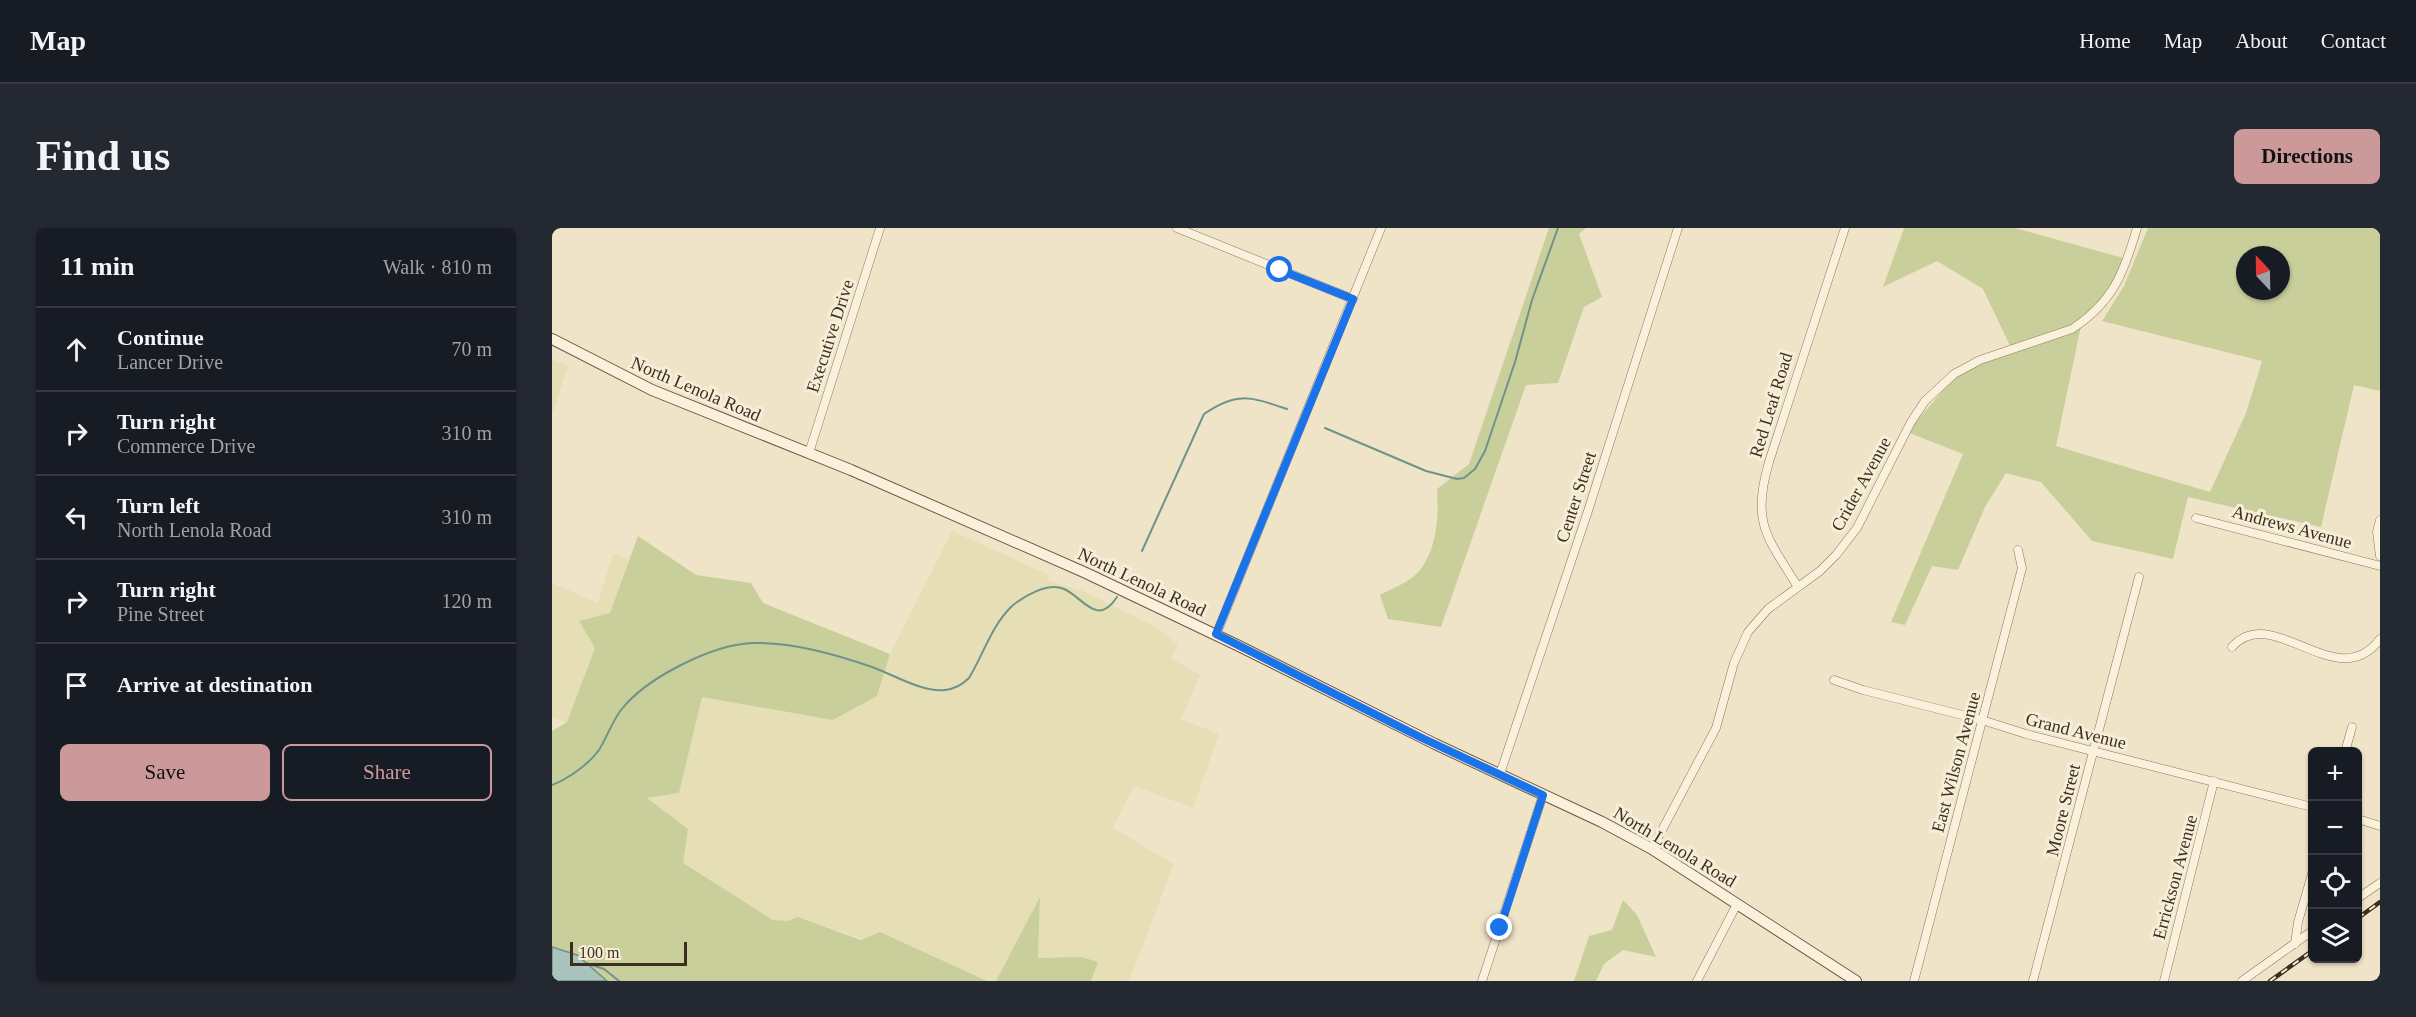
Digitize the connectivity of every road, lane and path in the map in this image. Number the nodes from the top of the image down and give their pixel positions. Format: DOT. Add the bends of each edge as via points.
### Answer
graph roads {
  1 [pos="880,228"];
  2 [pos="1177,228"];
  3 [pos="1381,228"];
  4 [pos="1678,228"];
  5 [pos="1845,228"];
  6 [pos="2137,228"];
  7 [pos="1353,299"];
  8 [pos="552,339"];
  9 [pos="809,453"];
  10 [pos="2196,518"];
  11 [pos="2380,520"];
  12 [pos="2018,550"];
  13 [pos="2380,556"];
  14 [pos="2380,566"];
  15 [pos="2139,577"];
  16 [pos="1798,587"];
  17 [pos="1216,634"];
  18 [pos="2380,639"];
  19 [pos="2232,647"];
  20 [pos="1834,680"];
  21 [pos="1982,720"];
  22 [pos="2352,727"];
  23 [pos="2346,747"];
  24 [pos="2094,750"];
  25 [pos="1500,774"];
  26 [pos="2214,781"];
  27 [pos="1543,795"];
  28 [pos="2308,806"];
  29 [pos="2362,820"];
  30 [pos="2380,826"];
  31 [pos="1652,849"];
  32 [pos="2380,883"];
  33 [pos="2308,890"];
  34 [pos="2362,895"];
  35 [pos="1737,904"];
  36 [pos="2308,935"];
  37 [pos="2295,944"];
  38 [pos="1482,981"];
  39 [pos="1697,981"];
  40 [pos="1856,981"];
  41 [pos="1914,981"];
  42 [pos="2033,981"];
  43 [pos="2164,981"];
  44 [pos="2242,981"];
  1 -- 9 [label="street, Executive Drive"];
  2 -- 7 [label="street"];
  3 -- 7 [label="street"];
  4 -- 25 [label="street, Center Street"];
  5 -- 16 [label="street, Red Leaf Road" via="1769,462 1760,501 1768,536"];
  6 -- 16 [label="street, Crider Avenue" via="2122,275 2111,294 2084,322 1980,360 1954,374 1934,392 1914,417 1851,537 1829,563"];
  7 -- 17 [label="street"];
  8 -- 9 [label="main road, North Lenola Road" via="652,390"];
  9 -- 17 [label="main road, North Lenola Road" via="1027,546"];
  10 -- 14 [label="street, Andrews Avenue"];
  11 -- 13 [label="street"];
  12 -- 21 [label="street, East Wilson Avenue" via="2022,568"];
  15 -- 24 [label="street, Moore Street"];
  16 -- 31 [label="street, Crider Avenue" via="1760,616 1742,641 1716,728"];
  17 -- 25 [label="main road, North Lenola Road"];
  18 -- 19 [label="street" via="2364,655 2349,660 2264,636 2240,640"];
  20 -- 21 [label="street, Grand Avenue"];
  21 -- 24 [label="street, Grand Avenue"];
  21 -- 41 [label="street, East Wilson Avenue"];
  22 -- 23 [label="street"];
  24 -- 26 [label="street, Grand Avenue"];
  24 -- 42 [label="street, Moore Street"];
  25 -- 27 [label="main road, North Lenola Road"];
  26 -- 28 [label="street, Grand Avenue"];
  26 -- 43 [label="street, Errickson Avenue"];
  27 -- 31 [label="main road, North Lenola Road"];
  27 -- 38 [label="street"];
  29 -- 30 [label="street"];
  31 -- 35 [label="main road, North Lenola Road"];
  32 -- 34 [label="street"];
  33 -- 37 [label="street"];
  35 -- 39 [label="street"];
  35 -- 40 [label="main road, North Lenola Road"];
  36 -- 37 [label="street"];
  37 -- 44 [label="street"];
}
